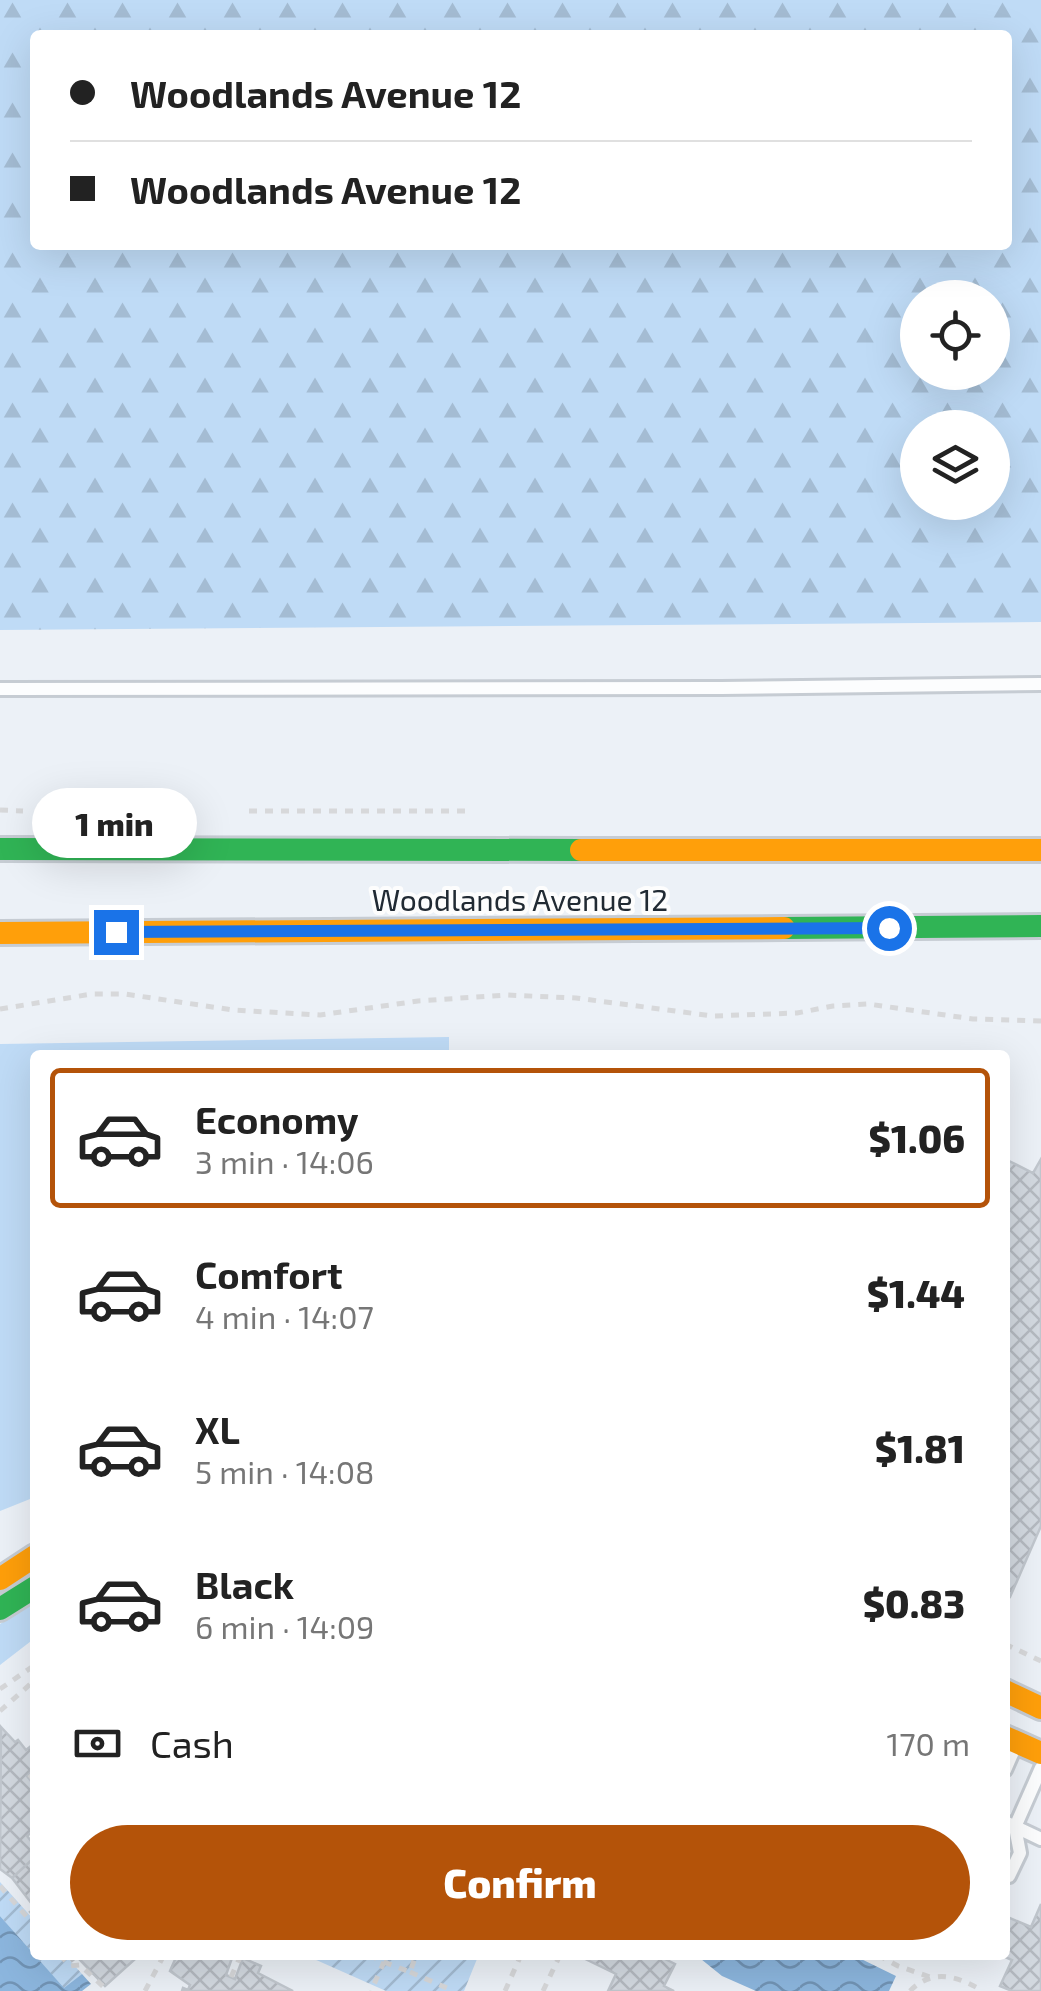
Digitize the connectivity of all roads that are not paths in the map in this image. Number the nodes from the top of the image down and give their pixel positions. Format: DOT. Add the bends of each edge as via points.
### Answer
graph roads {
  1 [pos="1041,684"];
  2 [pos="0,689"];
  3 [pos="0,849"];
  4 [pos="1041,850"];
  5 [pos="1041,926"];
  6 [pos="0,933"];
  7 [pos="30,1559"];
  8 [pos="0,1579"];
  9 [pos="30,1590"];
  10 [pos="0,1609"];
  11 [pos="1010,1692"];
  12 [pos="1041,1708"];
  13 [pos="1011,1740"];
  14 [pos="1041,1753"];
  15 [pos="1041,1768"];
  16 [pos="1010,1824"];
  17 [pos="1041,1840"];
  18 [pos="1010,1874"];
  1 -- 2 [label="lane"];
  3 -- 4 [label="main road, Woodlands Avenue 12"];
  5 -- 6 [label="main road, Woodlands Avenue 12"];
  7 -- 8 [label="main road"];
  9 -- 10 [label="main road"];
  11 -- 12 [label="main road"];
  13 -- 14 [label="main road"];
  15 -- 16 [label="lane"];
  16 -- 17 [label="lane"];
  16 -- 18 [label="lane" via="1020,1853"];
}
